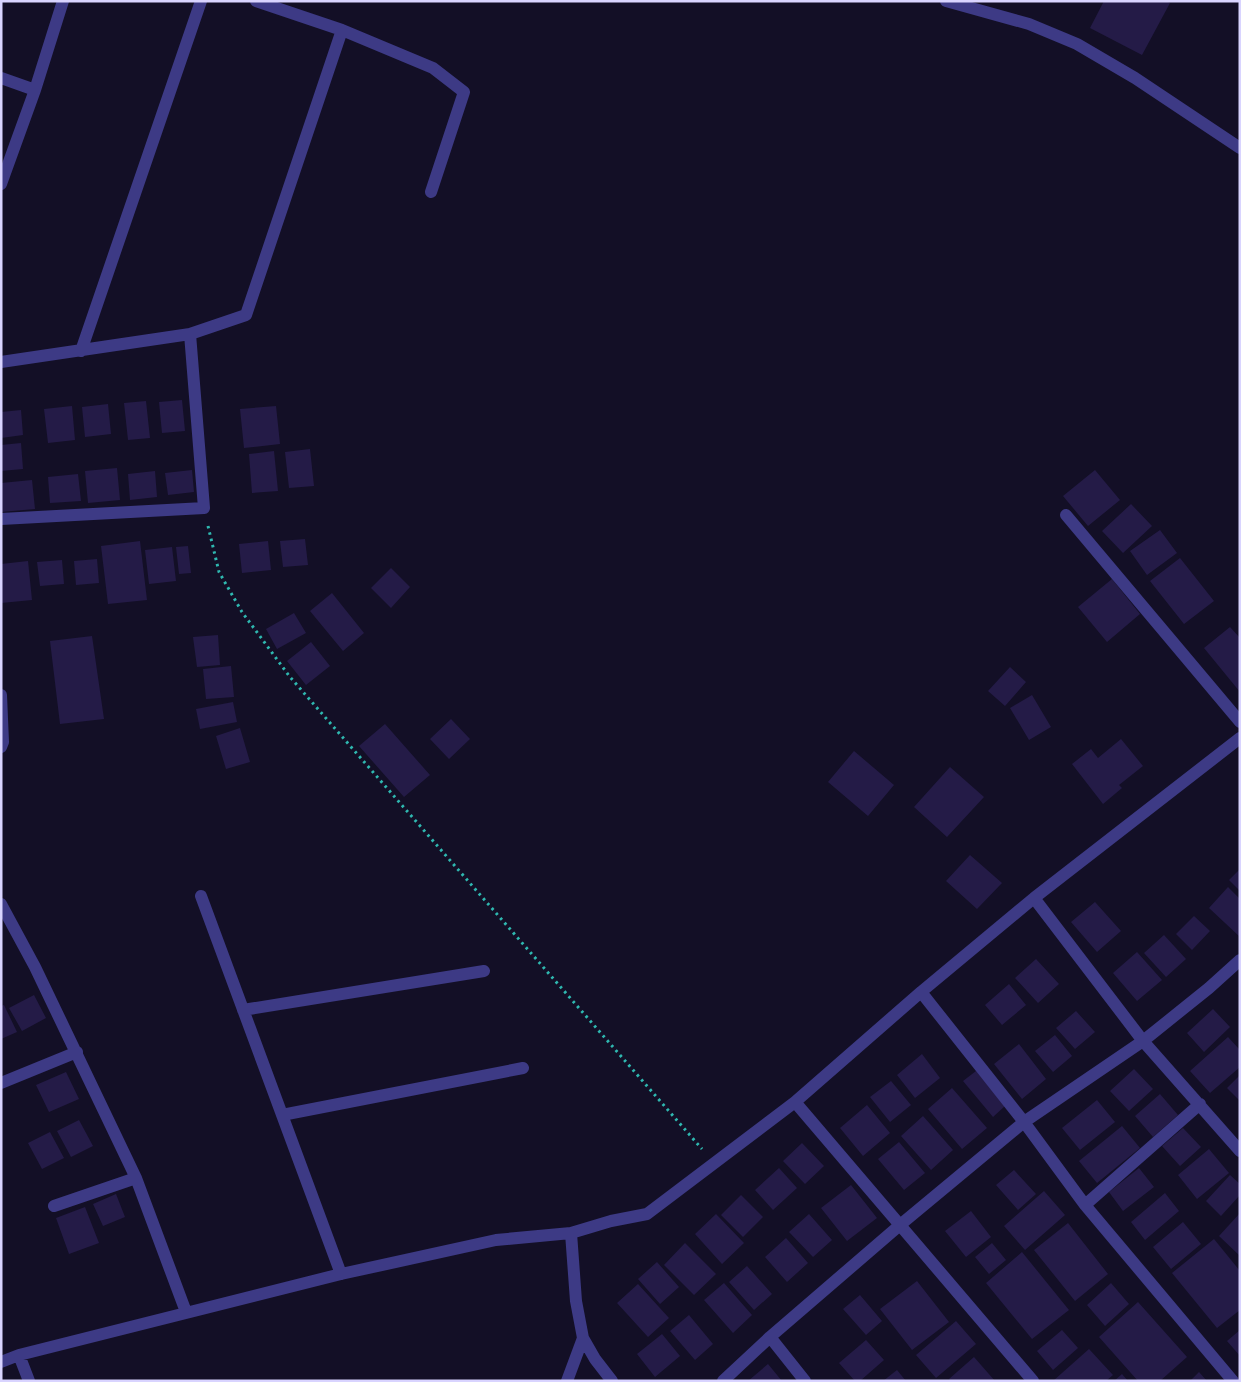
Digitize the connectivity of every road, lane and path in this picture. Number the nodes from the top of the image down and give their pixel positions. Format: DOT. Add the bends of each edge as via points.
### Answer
graph roads {
  1 [pos="63,1"];
  2 [pos="201,1"];
  3 [pos="256,1"];
  4 [pos="946,1"];
  5 [pos="342,30"];
  6 [pos="1,78"];
  7 [pos="35,90"];
  8 [pos="1240,148"];
  9 [pos="1,184"];
  10 [pos="431,192"];
  11 [pos="190,334"];
  12 [pos="81,351"];
  13 [pos="1,362"];
  14 [pos="204,508"];
  15 [pos="1066,515"];
  16 [pos="1,519"];
  17 [pos="1,695"];
  18 [pos="1240,722"];
  19 [pos="1240,738"];
  20 [pos="1,746"];
  21 [pos="201,896"];
  22 [pos="1034,898"];
  23 [pos="1,904"];
  24 [pos="1240,960"];
  25 [pos="484,971"];
  26 [pos="921,992"];
  27 [pos="243,1010"];
  28 [pos="1143,1041"];
  29 [pos="76,1052"];
  30 [pos="523,1068"];
  31 [pos="1,1083"];
  32 [pos="795,1102"];
  33 [pos="1200,1104"];
  34 [pos="282,1115"];
  35 [pos="1024,1122"];
  36 [pos="1240,1151"];
  37 [pos="713,1163"];
  38 [pos="136,1178"];
  39 [pos="54,1206"];
  40 [pos="1085,1206"];
  41 [pos="900,1225"];
  42 [pos="571,1233"];
  43 [pos="341,1274"];
  44 [pos="186,1312"];
  45 [pos="770,1337"];
  46 [pos="583,1338"];
  47 [pos="19,1355"];
  48 [pos="1,1362"];
  49 [pos="29,1381"];
  50 [pos="567,1381"];
  51 [pos="612,1381"];
  52 [pos="723,1381"];
  53 [pos="805,1381"];
  54 [pos="1033,1381"];
  55 [pos="1233,1381"];
  1 -- 7 [label="street"];
  2 -- 12 [label="street"];
  3 -- 5 [label="street"];
  4 -- 8 [label="street" via="1029,24 1077,44 1135,78"];
  5 -- 10 [label="street" via="433,68 464,92"];
  5 -- 11 [label="street" via="246,315"];
  6 -- 7 [label="street"];
  7 -- 9 [label="street"];
  11 -- 12 [label="street"];
  11 -- 14 [label="street"];
  12 -- 13 [label="street"];
  14 -- 16 [label="street"];
  14 -- 37 [label="path" via="219,572 242,612 290,677"];
  15 -- 18 [label="street"];
  17 -- 20 [label="street"];
  19 -- 22 [label="street"];
  21 -- 27 [label="street"];
  22 -- 26 [label="street"];
  22 -- 28 [label="street"];
  23 -- 29 [label="street" via="36,967"];
  24 -- 28 [label="street"];
  25 -- 27 [label="street"];
  26 -- 32 [label="street"];
  26 -- 35 [label="street"];
  27 -- 34 [label="street"];
  28 -- 33 [label="street"];
  28 -- 35 [label="street"];
  29 -- 31 [label="street"];
  29 -- 38 [label="street"];
  30 -- 34 [label="street"];
  32 -- 37 [label="street"];
  32 -- 41 [label="street"];
  33 -- 36 [label="street"];
  33 -- 40 [label="street"];
  34 -- 43 [label="street"];
  35 -- 40 [label="street"];
  35 -- 41 [label="street"];
  37 -- 42 [label="street" via="647,1214"];
  38 -- 39 [label="street"];
  38 -- 44 [label="street"];
  40 -- 55 [label="street"];
  41 -- 45 [label="street"];
  41 -- 54 [label="street"];
  42 -- 43 [label="street" via="496,1240"];
  42 -- 46 [label="street" via="576,1301"];
  43 -- 44 [label="street"];
  44 -- 47 [label="street"];
  45 -- 52 [label="street"];
  45 -- 53 [label="street"];
  46 -- 50 [label="street"];
  46 -- 51 [label="street"];
  47 -- 48 [label="street"];
  47 -- 49 [label="street"];
}
